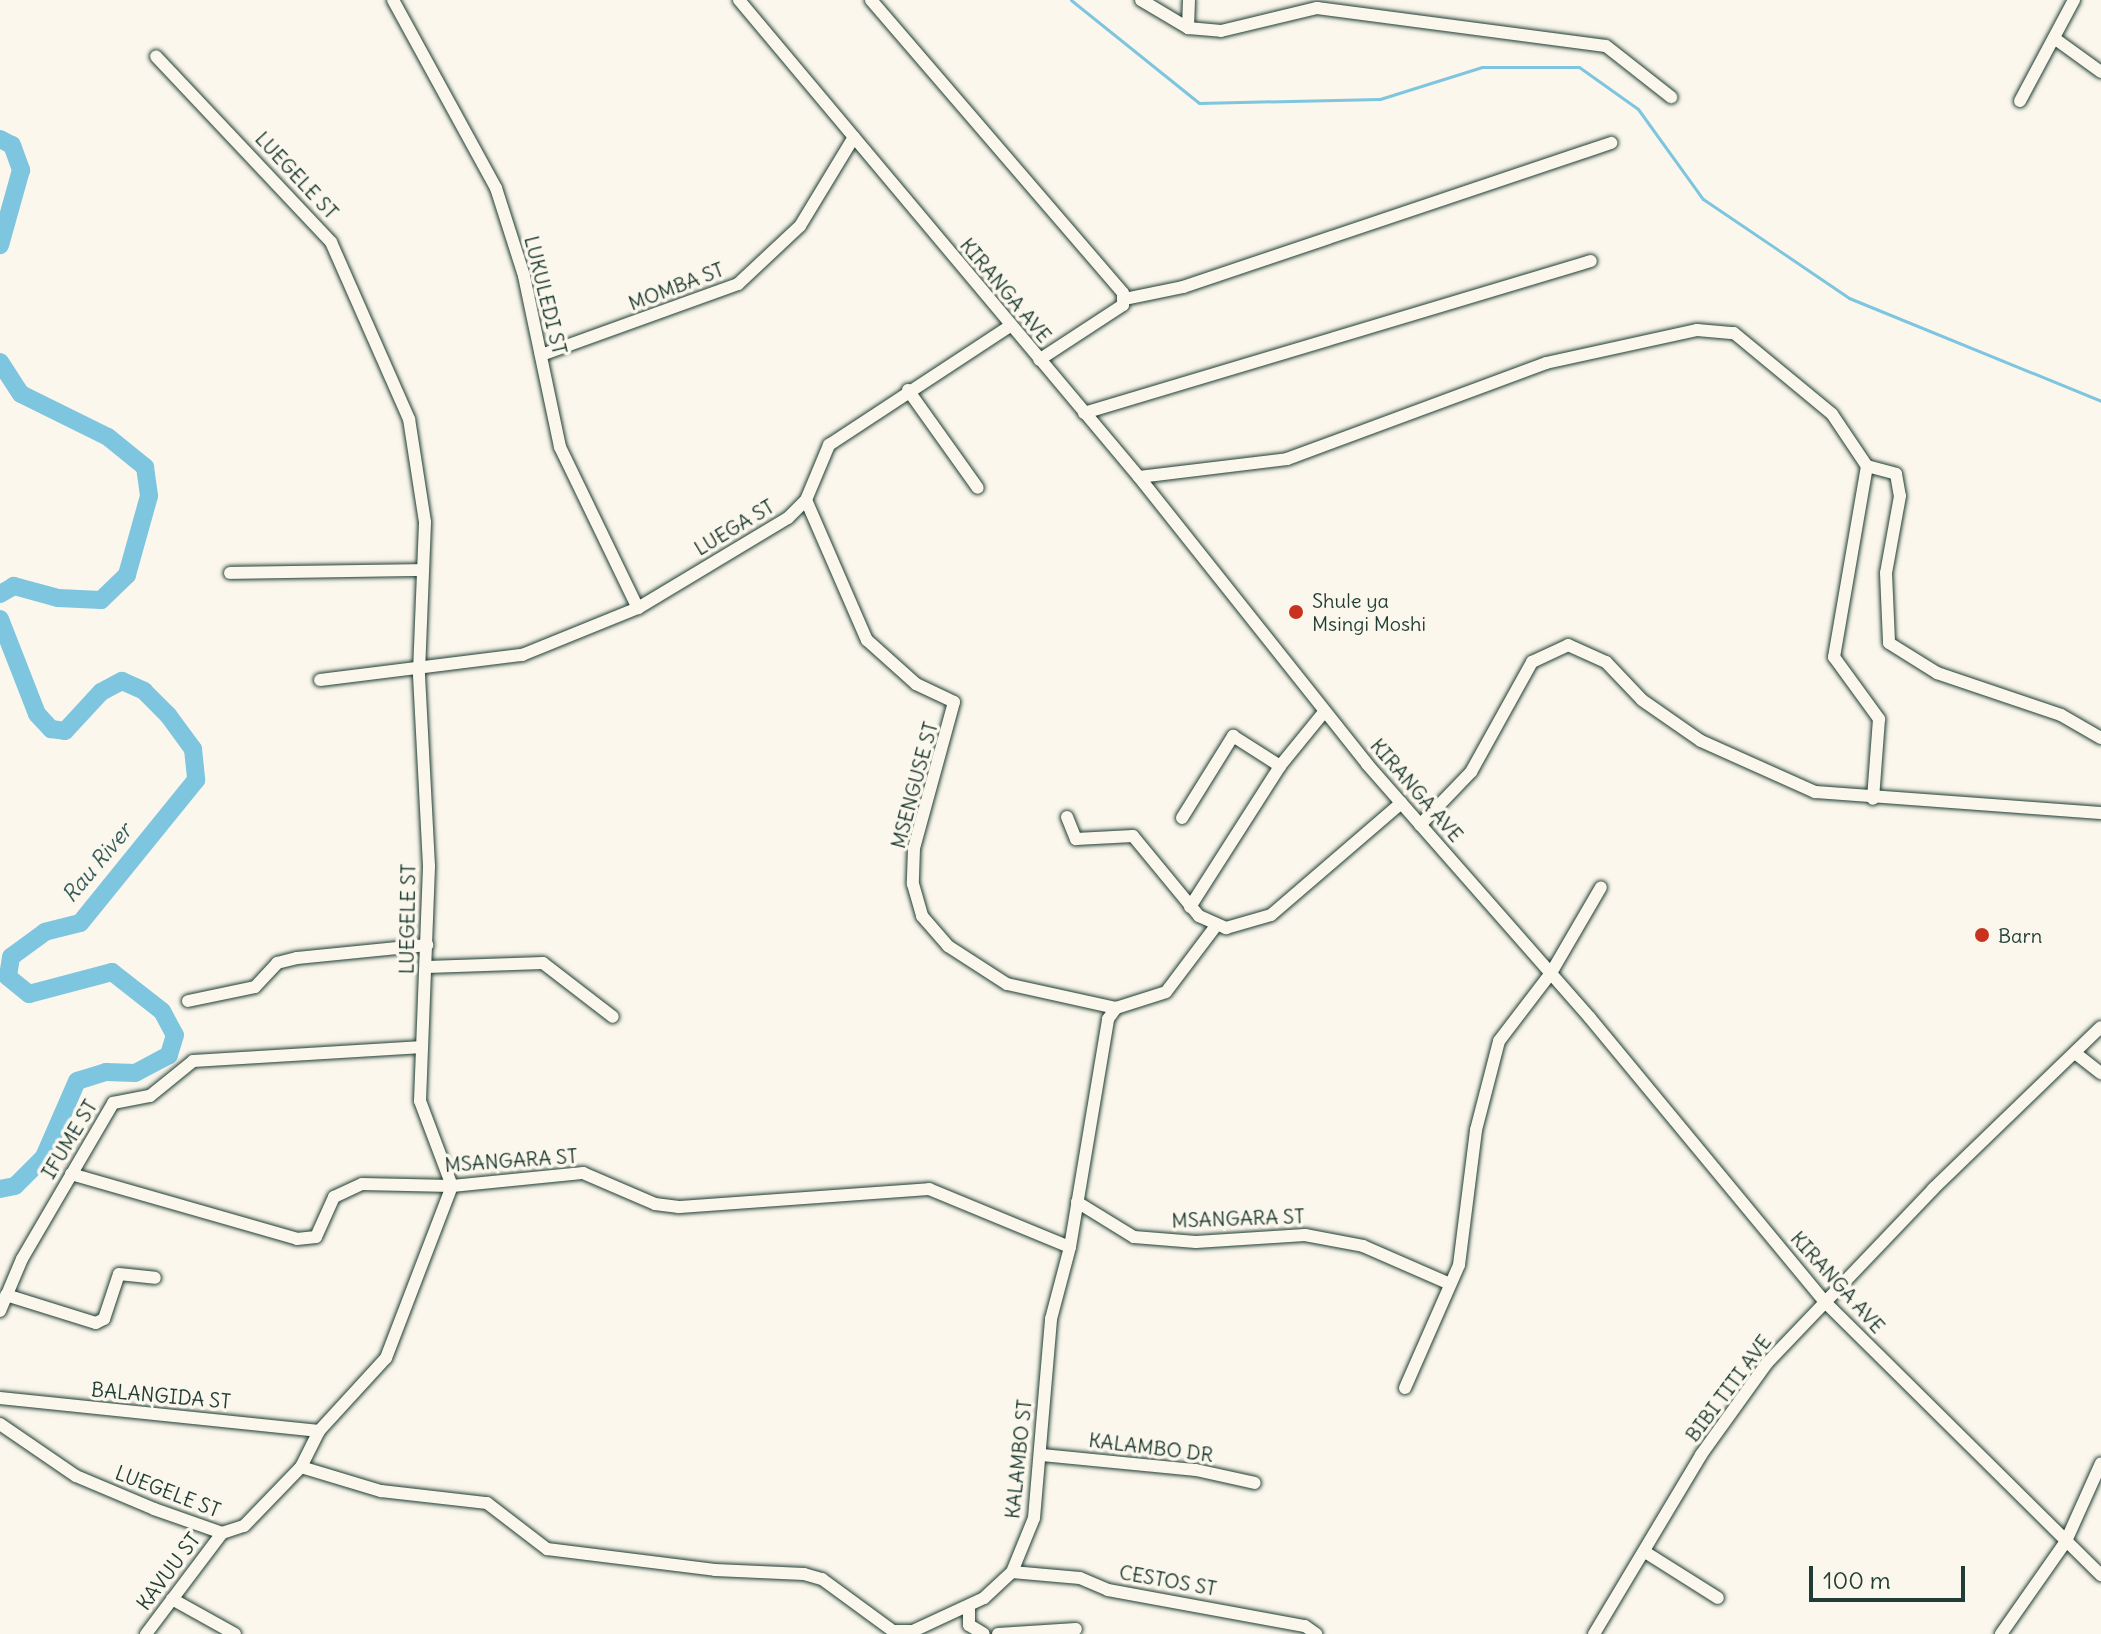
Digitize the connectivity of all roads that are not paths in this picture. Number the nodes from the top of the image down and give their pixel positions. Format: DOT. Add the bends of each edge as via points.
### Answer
graph roads {
  1 [pos="393,0"];
  2 [pos="739,0"];
  3 [pos="871,0"];
  4 [pos="1141,0"];
  5 [pos="1189,0"];
  6 [pos="2074,0"];
  7 [pos="1188,28"];
  8 [pos="2054,38"];
  9 [pos="156,56"];
  10 [pos="2101,72"];
  11 [pos="1671,97"];
  12 [pos="2020,101"];
  13 [pos="854,137"];
  14 [pos="1611,143"];
  15 [pos="1591,261"];
  16 [pos="1125,299"];
  17 [pos="1010,326"];
  18 [pos="541,355"];
  19 [pos="1039,360"];
  20 [pos="908,390"];
  21 [pos="1084,413"];
  22 [pos="1867,466"];
  23 [pos="1139,477"];
  24 [pos="978,488"];
  25 [pos="806,500"];
  26 [pos="423,570"];
  27 [pos="230,573"];
  28 [pos="638,608"];
  29 [pos="419,672"];
  30 [pos="320,680"];
  31 [pos="1324,712"];
  32 [pos="2101,738"];
  33 [pos="1280,766"];
  34 [pos="1873,799"];
  35 [pos="1401,803"];
  36 [pos="2101,813"];
  37 [pos="1067,817"];
  38 [pos="1182,818"];
  39 [pos="1420,825"];
  40 [pos="1601,887"];
  41 [pos="1190,907"];
  42 [pos="1215,927"];
  43 [pos="427,945"];
  44 [pos="427,967"];
  45 [pos="1551,973"];
  46 [pos="188,1001"];
  47 [pos="1116,1008"];
  48 [pos="613,1017"];
  49 [pos="2101,1027"];
  50 [pos="419,1047"];
  51 [pos="2075,1053"];
  52 [pos="2101,1073"];
  53 [pos="71,1174"];
  54 [pos="452,1186"];
  55 [pos="1077,1202"];
  56 [pos="1070,1247"];
  57 [pos="155,1278"];
  58 [pos="1450,1284"];
  59 [pos="6,1295"];
  60 [pos="1826,1303"];
  61 [pos="0,1311"];
  62 [pos="1405,1388"];
  63 [pos="0,1398"];
  64 [pos="0,1424"];
  65 [pos="319,1431"];
  66 [pos="1042,1455"];
  67 [pos="2101,1463"];
  68 [pos="301,1467"];
  69 [pos="1255,1483"];
  70 [pos="222,1533"];
  71 [pos="2066,1541"];
  72 [pos="1645,1552"];
  73 [pos="1012,1572"];
  74 [pos="2101,1575"];
  75 [pos="1718,1598"];
  76 [pos="172,1599"];
  77 [pos="969,1606"];
  78 [pos="1076,1629"];
  79 [pos="146,1634"];
  80 [pos="235,1634"];
  81 [pos="984,1634"];
  82 [pos="998,1634"];
  83 [pos="1316,1634"];
  84 [pos="1594,1634"];
  85 [pos="2001,1634"];
  1 -- 18 [label="street, LUKULEDI ST" via="496,188"];
  2 -- 13 [label="street, KIRANGA AVE"];
  3 -- 16 [label="street" via="1088,245"];
  4 -- 7 [label="street"];
  5 -- 7 [label="street"];
  6 -- 8 [label="street"];
  7 -- 11 [label="street" via="1221,31 1317,8 1484,26 1606,46"];
  8 -- 10 [label="street"];
  8 -- 12 [label="street"];
  9 -- 26 [label="street, LUEGELE ST" via="331,242 409,419 421,481"];
  13 -- 17 [label="street, KIRANGA AVE"];
  13 -- 18 [label="street, MOMBA ST" via="800,226 738,284"];
  14 -- 16 [label="street" via="1183,287"];
  15 -- 21 [label="street"];
  16 -- 19 [label="street"];
  17 -- 19 [label="street, KIRANGA AVE"];
  17 -- 20 [label="street, LUEGA ST"];
  18 -- 28 [label="street, LUKULEDI ST" via="560,447"];
  19 -- 21 [label="street, KIRANGA AVE"];
  20 -- 24 [label="street"];
  20 -- 25 [label="street, LUEGA ST" via="829,445"];
  21 -- 23 [label="street, KIRANGA AVE"];
  22 -- 23 [label="street" via="1850,435 1798,381 1721,328 1546,363 1287,459"];
  22 -- 32 [label="street" via="1896,474 1900,496 1886,573 1889,643 1937,673 2061,715"];
  22 -- 34 [label="street" via="1834,657 1879,719"];
  23 -- 31 [label="street, KIRANGA AVE"];
  25 -- 28 [label="street, LUEGA ST" via="788,518"];
  25 -- 47 [label="street, MSENGUSE ST" via="867,640 916,684 954,702 914,848 922,916 948,946 1007,984"];
  26 -- 27 [label="street"];
  26 -- 29 [label="street, LUEGELE ST"];
  28 -- 29 [label="street, LUEGA ST" via="522,655"];
  29 -- 30 [label="street, LUEGA ST"];
  29 -- 43 [label="street, LUEGELE ST"];
  31 -- 33 [label="street"];
  31 -- 35 [label="street, KIRANGA AVE"];
  33 -- 38 [label="street" via="1233,736"];
  33 -- 41 [label="street"];
  34 -- 36 [label="street"];
  34 -- 39 [label="street" via="1803,788 1701,741 1642,700 1606,662 1568,645 1532,662 1471,772"];
  35 -- 39 [label="street, KIRANGA AVE"];
  35 -- 42 [label="street" via="1271,915 1243,927"];
  37 -- 41 [label="street" via="1076,839 1133,836"];
  39 -- 45 [label="street, KIRANGA AVE"];
  40 -- 45 [label="street"];
  41 -- 42 [label="street"];
  42 -- 47 [label="street" via="1166,992"];
  43 -- 44 [label="street, LUEGELE ST"];
  43 -- 46 [label="street" via="287,960 272,966 255,987"];
  44 -- 48 [label="street" via="543,963"];
  44 -- 50 [label="street, LUEGELE ST"];
  45 -- 58 [label="street" via="1499,1041 1488,1072 1462,1253"];
  45 -- 60 [label="street, KIRANGA AVE"];
  47 -- 55 [label="street, KALAMBO ST" via="1104,1031"];
  49 -- 51 [label="street, BIBI TITI AVE"];
  50 -- 53 [label="street, IFUME ST" via="189,1063 150,1096 108,1107"];
  50 -- 54 [label="street, LUEGELE ST" via="420,1101"];
  51 -- 52 [label="street"];
  51 -- 60 [label="street, BIBI TITI AVE" via="1933,1189"];
  53 -- 54 [label="street, MSANGARA ST" via="297,1239 316,1237 327,1208 345,1189"];
  53 -- 59 [label="street, IFUME ST"];
  54 -- 56 [label="street, MSANGARA ST" via="583,1173 655,1204 679,1207 929,1189"];
  54 -- 65 [label="street, LUEGELE ST" via="386,1358"];
  55 -- 56 [label="street, KALAMBO ST"];
  55 -- 58 [label="street, MSANGARA ST" via="1134,1237 1333,1239"];
  56 -- 66 [label="street, KALAMBO ST" via="1051,1319"];
  57 -- 59 [label="street" via="119,1274 104,1319 96,1323"];
  58 -- 62 [label="street"];
  59 -- 61 [label="street, IFUME ST"];
  60 -- 71 [label="street, KIRANGA AVE"];
  60 -- 72 [label="street, BIBI TITI AVE" via="1767,1363 1724,1422"];
  63 -- 65 [label="street, BALANGIDA ST"];
  64 -- 70 [label="street, LUEGELE ST" via="76,1476"];
  65 -- 68 [label="street, LUEGELE ST"];
  66 -- 69 [label="street, KALAMBO DR" via="1196,1470"];
  66 -- 73 [label="street, KALAMBO ST" via="1034,1518"];
  67 -- 71 [label="street"];
  68 -- 70 [label="street, LUEGELE ST" via="244,1526"];
  68 -- 77 [label="street, KALAMBO ST" via="381,1491 487,1503 547,1549 715,1570 804,1574 822,1579 893,1631 913,1631"];
  70 -- 76 [label="street, KAVUU ST"];
  71 -- 74 [label="street, KIRANGA AVE"];
  71 -- 85 [label="street"];
  72 -- 75 [label="street"];
  72 -- 84 [label="street, BIBI TITI AVE"];
  73 -- 77 [label="street, KALAMBO ST"];
  73 -- 83 [label="street, CESTOS ST" via="1080,1578 1108,1590 1305,1626"];
  76 -- 79 [label="street, KAVUU ST"];
  76 -- 80 [label="street"];
  77 -- 81 [label="street" via="969,1625"];
  78 -- 82 [label="street"];
}
